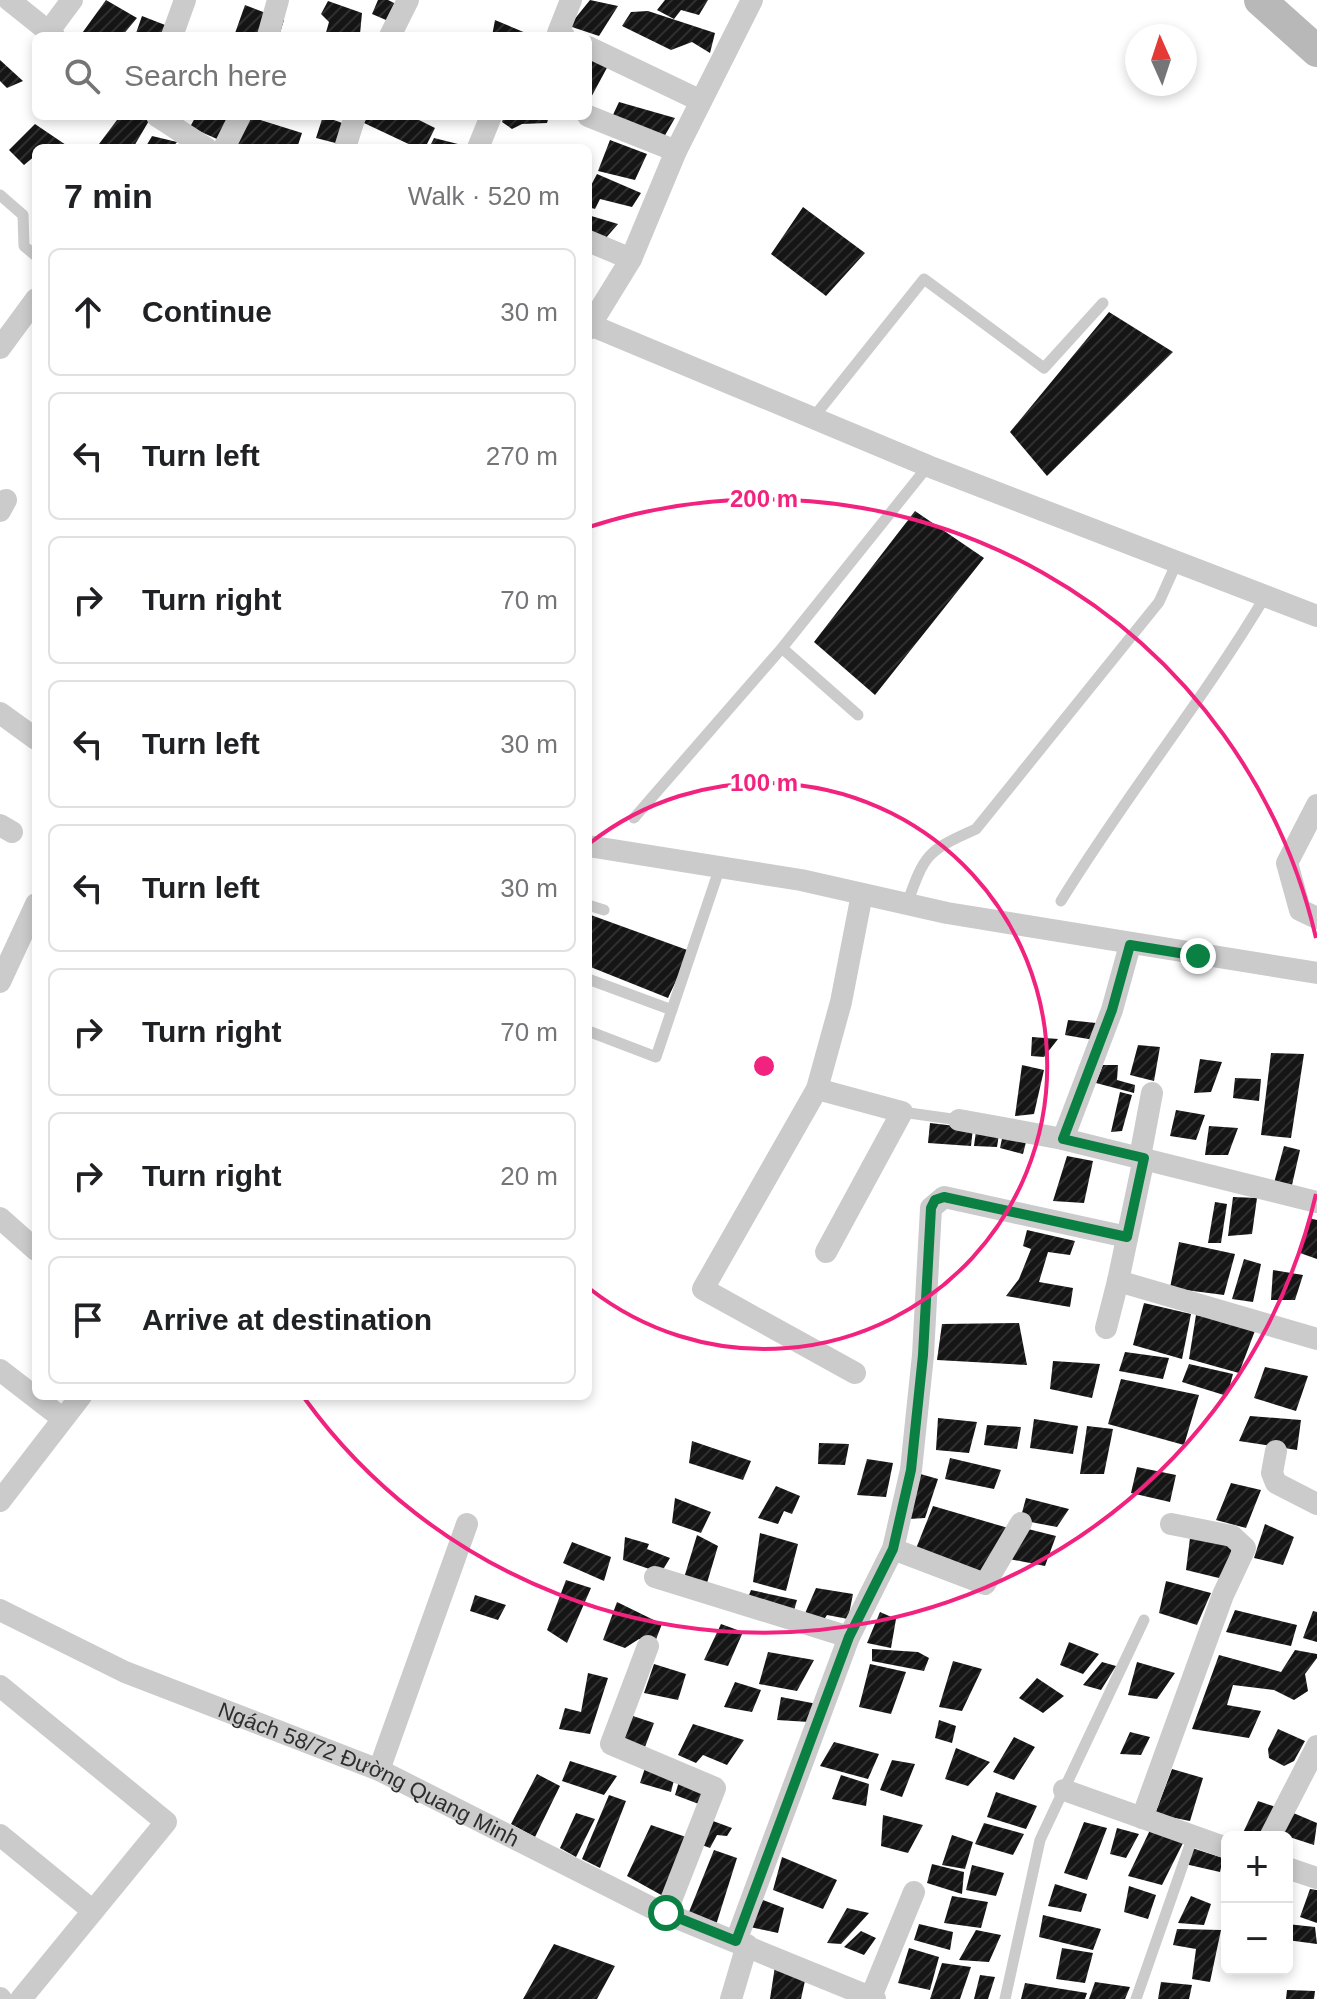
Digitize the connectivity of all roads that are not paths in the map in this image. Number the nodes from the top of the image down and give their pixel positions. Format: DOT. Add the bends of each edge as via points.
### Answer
graph roads {
  1 [pos="9,0"];
  2 [pos="72,0"];
  3 [pos="185,0"];
  4 [pos="278,0"];
  5 [pos="408,0"];
  6 [pos="571,0"];
  7 [pos="752,0"];
  8 [pos="1260,0"];
  9 [pos="49,32"];
  10 [pos="52,32"];
  11 [pos="173,32"];
  12 [pos="269,32"];
  13 [pos="392,32"];
  14 [pos="558,32"];
  15 [pos="592,49"];
  16 [pos="1317,51"];
  17 [pos="701,101"];
  18 [pos="592,118"];
  19 [pos="163,120"];
  20 [pos="238,120"];
  21 [pos="354,120"];
  22 [pos="489,120"];
  23 [pos="200,144"];
  24 [pos="226,144"];
  25 [pos="346,144"];
  26 [pos="480,144"];
  27 [pos="676,151"];
  28 [pos="0,195"];
  29 [pos="592,243"];
  30 [pos="32,253"];
  31 [pos="631,259"];
  32 [pos="1103,303"];
  33 [pos="32,304"];
  34 [pos="592,321"];
  35 [pos="592,327"];
  36 [pos="0,348"];
  37 [pos="812,419"];
  38 [pos="928,466"];
  39 [pos="1177,562"];
  40 [pos="1266,595"];
  41 [pos="1317,616"];
  42 [pos="782,648"];
  43 [pos="858,715"];
  44 [pos="1,717"];
  45 [pos="32,736"];
  46 [pos="1317,805"];
  47 [pos="634,818"];
  48 [pos="592,847"];
  49 [pos="719,870"];
  50 [pos="862,894"];
  51 [pos="1061,901"];
  52 [pos="907,904"];
  53 [pos="592,906"];
  54 [pos="604,910"];
  55 [pos="32,913"];
  56 [pos="1317,918"];
  57 [pos="1130,945"];
  58 [pos="1317,973"];
  59 [pos="592,980"];
  60 [pos="0,982"];
  61 [pos="672,1010"];
  62 [pos="592,1033"];
  63 [pos="817,1089"];
  64 [pos="1152,1093"];
  65 [pos="902,1112"];
  66 [pos="959,1120"];
  67 [pos="1063,1139"];
  68 [pos="1142,1157"];
  69 [pos="1317,1202"];
  70 [pos="0,1218"];
  71 [pos="1127,1237"];
  72 [pos="32,1246"];
  73 [pos="826,1252"];
  74 [pos="1118,1281"];
  75 [pos="1106,1328"];
  76 [pos="1317,1339"];
  77 [pos="0,1370"];
  78 [pos="855,1373"];
  79 [pos="32,1395"];
  80 [pos="39,1400"];
  81 [pos="78,1400"];
  82 [pos="62,1418"];
  83 [pos="1276,1451"];
  84 [pos="0,1501"];
  85 [pos="1317,1504"];
  86 [pos="1021,1523"];
  87 [pos="467,1524"];
  88 [pos="1171,1524"];
  89 [pos="893,1549"];
  90 [pos="655,1577"];
  91 [pos="0,1610"];
  92 [pos="1144,1620"];
  93 [pos="849,1637"];
  94 [pos="648,1646"];
  95 [pos="0,1686"];
  96 [pos="1317,1746"];
  97 [pos="379,1770"];
  98 [pos="1064,1790"];
  99 [pos="1142,1818"];
  100 [pos="1273,1831"];
  101 [pos="0,1835"];
  102 [pos="1193,1836"];
  103 [pos="1221,1846"];
  104 [pos="1293,1870"];
  105 [pos="1317,1878"];
  106 [pos="914,1892"];
  107 [pos="93,1911"];
  108 [pos="666,1913"];
  109 [pos="741,1943"];
  110 [pos="873,1998"];
  111 [pos="21,1999"];
  112 [pos="731,1999"];
  113 [pos="1005,1999"];
  114 [pos="1136,1999"];
  1 -- 9 [label="street"];
  2 -- 10 [label="street"];
  3 -- 11 [label="street"];
  4 -- 12 [label="street"];
  5 -- 13 [label="street"];
  6 -- 14 [label="street"];
  7 -- 17 [label="street"];
  8 -- 16 [label="street"];
  15 -- 17 [label="street"];
  17 -- 27 [label="street"];
  18 -- 27 [label="street"];
  19 -- 23 [label="street"];
  20 -- 24 [label="street"];
  21 -- 25 [label="street"];
  22 -- 26 [label="street"];
  27 -- 31 [label="street"];
  28 -- 30 [label="lane" via="23,215 24,246"];
  29 -- 31 [label="street"];
  31 -- 34 [label="street"];
  32 -- 37 [label="lane" via="1044,368 924,279"];
  33 -- 36 [label="street"];
  35 -- 37 [label="street"];
  37 -- 38 [label="street"];
  38 -- 39 [label="street"];
  38 -- 42 [label="lane"];
  39 -- 40 [label="street"];
  39 -- 52 [label="lane" via="1159,602 976,829 930,852"];
  40 -- 41 [label="street"];
  40 -- 51 [label="lane"];
  42 -- 43 [label="lane"];
  42 -- 47 [label="lane"];
  44 -- 45 [label="street"];
  46 -- 56 [label="street" via="1287,863 1300,910"];
  48 -- 49 [label="street"];
  49 -- 50 [label="street"];
  49 -- 61 [label="lane"];
  50 -- 52 [label="street"];
  50 -- 63 [label="street"];
  52 -- 57 [label="street"];
  53 -- 54 [label="lane"];
  55 -- 60 [label="street"];
  57 -- 58 [label="street"];
  57 -- 67 [label="street" via="1112,1010"];
  59 -- 61 [label="lane"];
  61 -- 62 [label="lane" via="656,1057"];
  63 -- 65 [label="street"];
  63 -- 78 [label="street" via="703,1289"];
  64 -- 68 [label="street"];
  65 -- 66 [label="lane"];
  65 -- 73 [label="street"];
  66 -- 67 [label="street"];
  67 -- 68 [label="street"];
  68 -- 69 [label="street"];
  68 -- 71 [label="street"];
  70 -- 72 [label="street"];
  71 -- 74 [label="street"];
  71 -- 89 [label="street" via="944,1197 935,1200 928,1233 911,1470"];
  74 -- 75 [label="street"];
  74 -- 76 [label="street"];
  77 -- 79 [label="street"];
  80 -- 82 [label="street"];
  81 -- 82 [label="street"];
  82 -- 84 [label="street"];
  83 -- 85 [label="street" via="1276,1483"];
  86 -- 89 [label="street" via="985,1584"];
  87 -- 97 [label="street"];
  88 -- 99 [label="street" via="1232,1536 1245,1548"];
  89 -- 93 [label="street"];
  90 -- 93 [label="street"];
  91 -- 97 [label="street, Ngách 58/72 Đường Quang Minh" via="125,1672"];
  92 -- 98 [label="lane"];
  93 -- 109 [label="street"];
  94 -- 108 [label="street" via="611,1744 715,1788"];
  95 -- 107 [label="street" via="166,1822"];
  96 -- 100 [label="street"];
  97 -- 108 [label="street, Ngách 58/72 Đường Quang Minh"];
  98 -- 99 [label="street"];
  98 -- 113 [label="lane" via="1040,1840"];
  99 -- 102 [label="street"];
  101 -- 107 [label="street"];
  102 -- 103 [label="street"];
  102 -- 114 [label="lane"];
  104 -- 105 [label="street"];
  106 -- 110 [label="street"];
  107 -- 111 [label="street"];
  108 -- 109 [label="street, Ngách 58/72 Đường Quang Minh"];
  109 -- 110 [label="street, Ngách 58/72 Đường Quang Minh"];
  109 -- 112 [label="street"];
}
